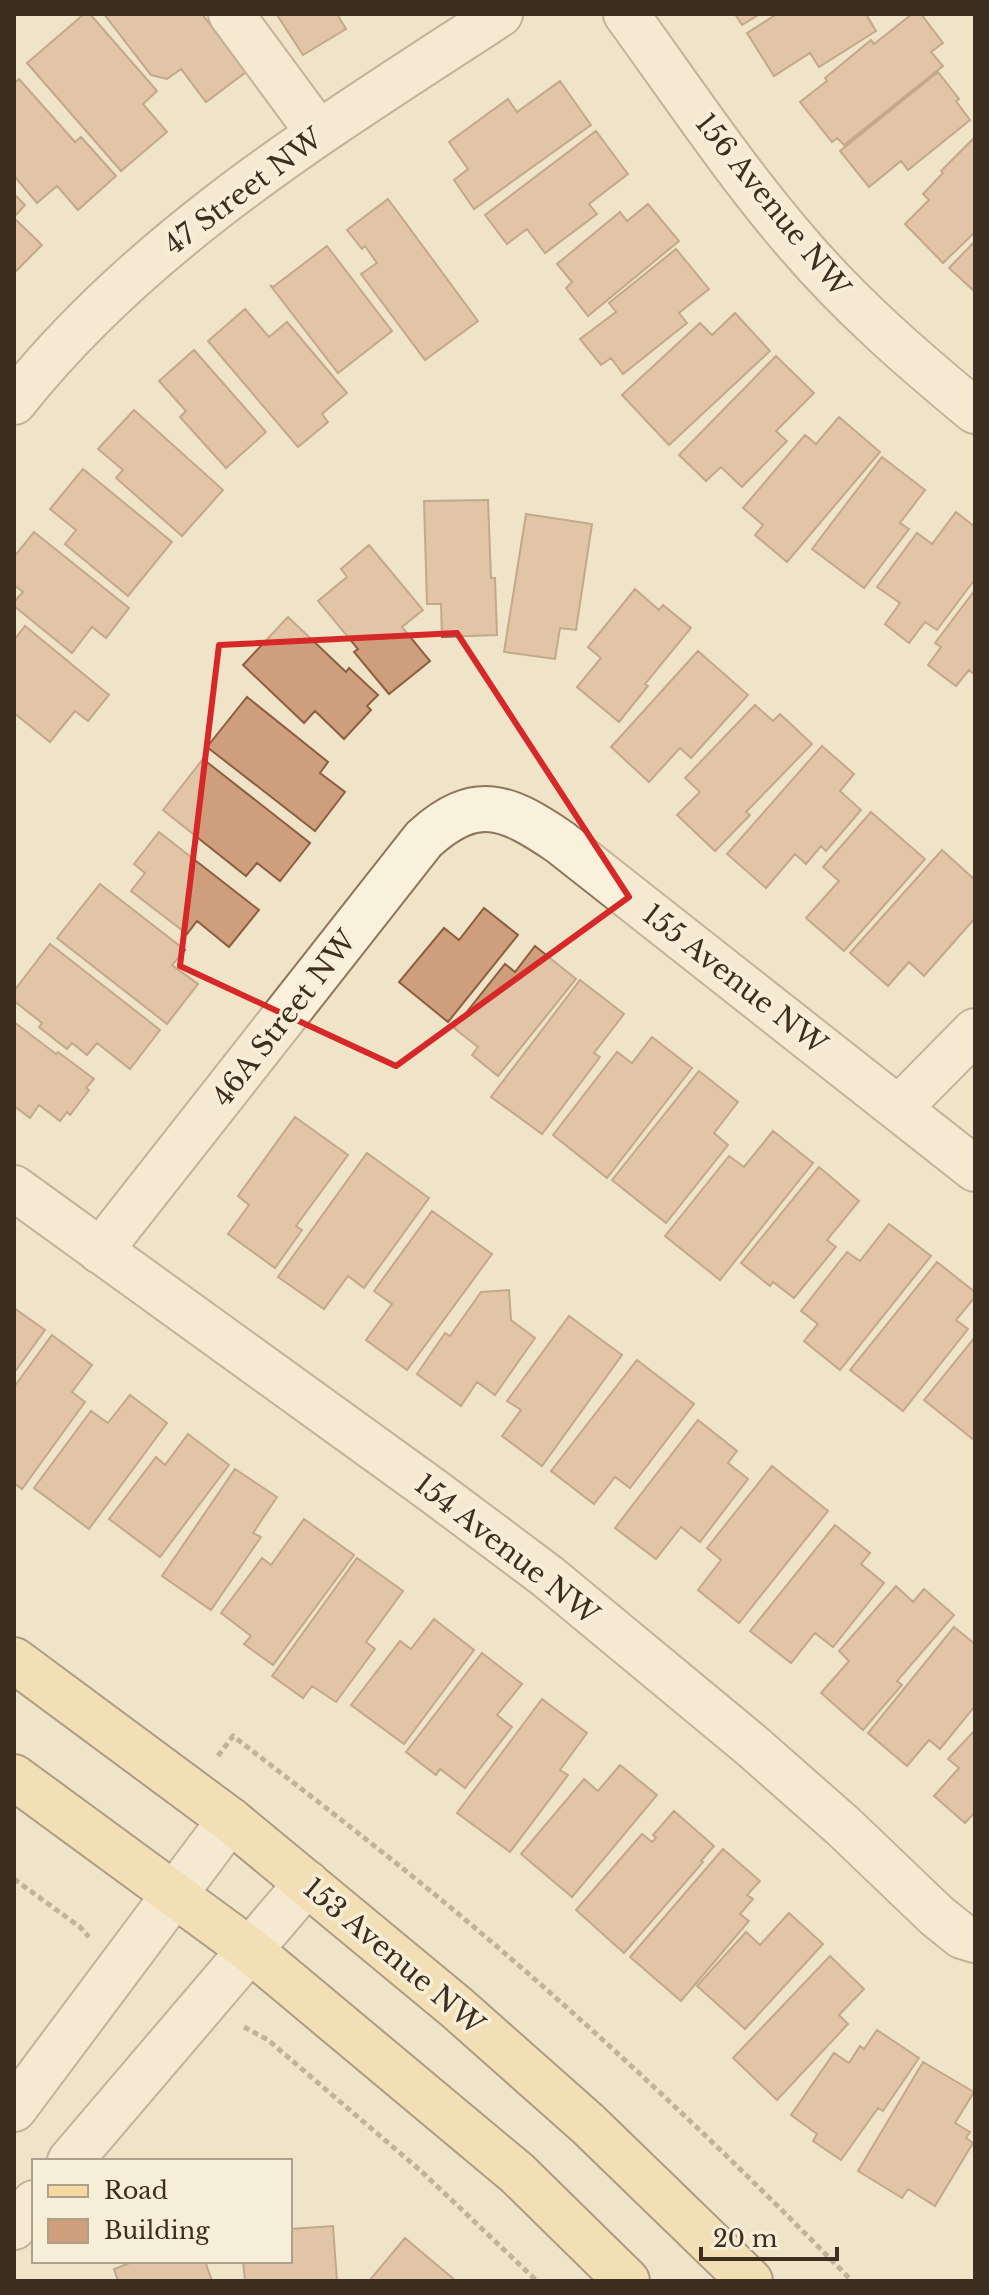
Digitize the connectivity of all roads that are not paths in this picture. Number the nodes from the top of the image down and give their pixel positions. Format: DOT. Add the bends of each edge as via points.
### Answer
graph roads {
  1 [pos="231,14"];
  2 [pos="500,14"];
  3 [pos="626,14"];
  4 [pos="318,132"];
  5 [pos="14,402"];
  6 [pos="975,411"];
  7 [pos="484,808"];
  8 [pos="975,1031"];
  9 [pos="899,1108"];
  10 [pos="975,1169"];
  11 [pos="14,1188"];
  12 [pos="100,1251"];
  13 [pos="14,1660"];
  14 [pos="14,1777"];
  15 [pos="230,1820"];
  16 [pos="307,1883"];
  17 [pos="173,1894"];
  18 [pos="975,1940"];
  19 [pos="250,1950"];
  20 [pos="14,2109"];
  21 [pos="72,2159"];
  22 [pos="32,2205"];
  23 [pos="14,2227"];
  24 [pos="627,2281"];
  25 [pos="750,2281"];
  1 -- 4 [label="street"];
  2 -- 4 [label="street, 47 Street NW"];
  3 -- 6 [label="street, 156 Avenue NW" via="798,244 852,303"];
  4 -- 5 [label="street, 47 Street NW" via="171,243 66,343"];
  7 -- 9 [label="street, 155 Avenue NW" via="514,815 560,842"];
  7 -- 12 [label="street, 46A Street NW" via="464,812 424,839"];
  8 -- 9 [label="street"];
  9 -- 10 [label="street, 155 Avenue NW"];
  11 -- 12 [label="street, 154 Avenue NW"];
  12 -- 18 [label="street, 154 Avenue NW" via="547,1576 751,1745 937,1916"];
  13 -- 15 [label="main road, 153 Avenue NW"];
  14 -- 17 [label="main road"];
  15 -- 16 [label="main road, 153 Avenue NW"];
  15 -- 17 [label="street"];
  16 -- 19 [label="street"];
  16 -- 25 [label="main road, 153 Avenue NW" via="588,2124"];
  17 -- 19 [label="main road"];
  17 -- 20 [label="street"];
  19 -- 21 [label="street"];
  19 -- 24 [label="main road" via="517,2173"];
  22 -- 23 [label="street"];
}
